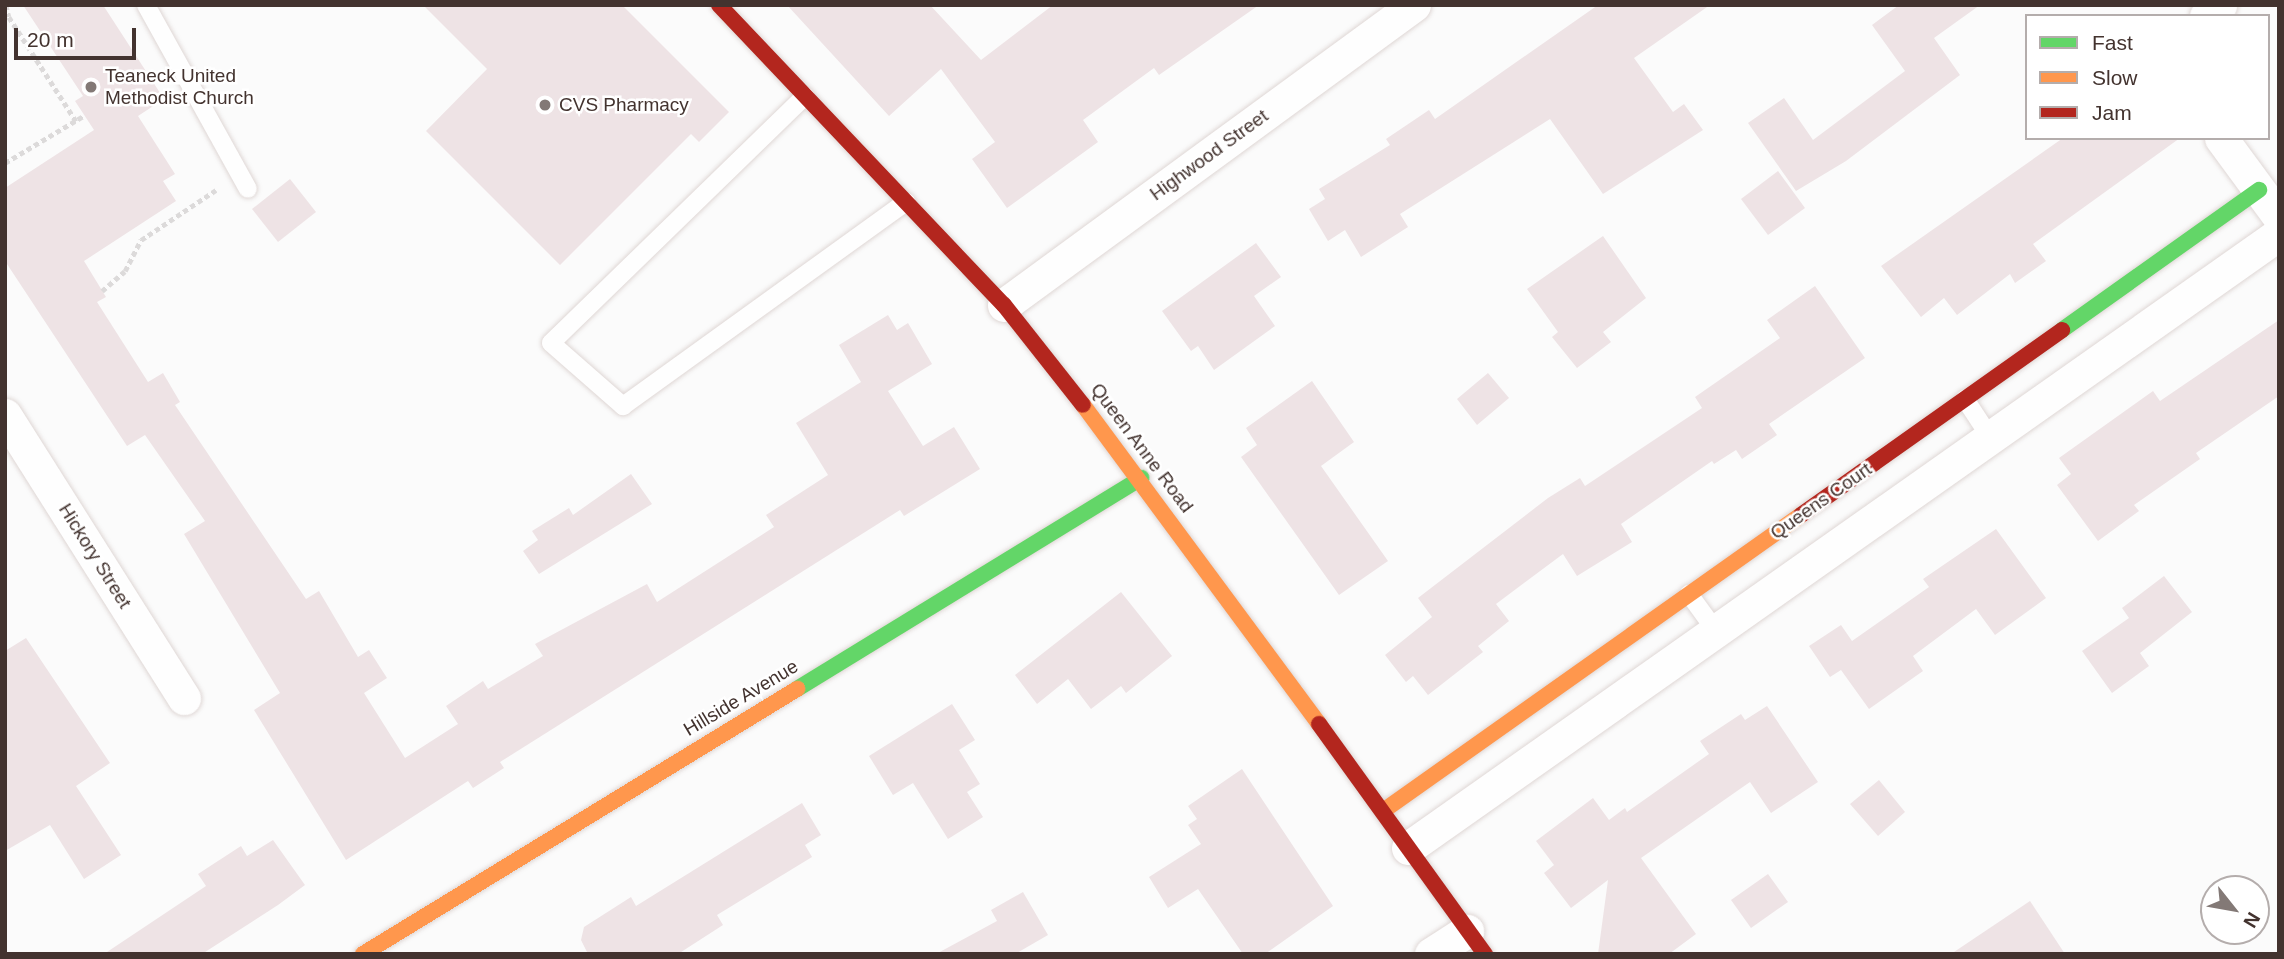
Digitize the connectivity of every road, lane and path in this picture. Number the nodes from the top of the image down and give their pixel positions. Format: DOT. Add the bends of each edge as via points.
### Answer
graph roads {
  1 [pos="6,5"];
  2 [pos="146,5"];
  3 [pos="719,5"];
  4 [pos="1414,5"];
  5 [pos="805,96"];
  6 [pos="85,116"];
  7 [pos="76,121"];
  8 [pos="2222,140"];
  9 [pos="5,163"];
  10 [pos="244,182"];
  11 [pos="2259,190"];
  12 [pos="906,202"];
  13 [pos="2279,217"];
  14 [pos="2279,234"];
  15 [pos="102,291"];
  16 [pos="1004,305"];
  17 [pos="1965,399"];
  18 [pos="5,415"];
  19 [pos="1990,437"];
  20 [pos="1141,478"];
  21 [pos="1689,594"];
  22 [pos="1716,631"];
  23 [pos="184,698"];
  24 [pos="1383,811"];
  25 [pos="1408,848"];
  26 [pos="1476,942"];
  27 [pos="363,954"];
  28 [pos="1431,954"];
  1 -- 7 [label="path" via="9,18"];
  2 -- 10 [label="lane"];
  3 -- 5 [label="street, Queen Anne Road"];
  4 -- 16 [label="street, Highwood Street"];
  5 -- 12 [label="street, Queen Anne Road"];
  5 -- 12 [label="lane" via="551,343 623,406"];
  6 -- 7 [label="path"];
  7 -- 9 [label="path"];
  8 -- 11 [label="street"];
  10 -- 15 [label="path" via="141,240 125,271"];
  11 -- 13 [label="street"];
  11 -- 17 [label="street, Queens Court"];
  12 -- 16 [label="street, Queen Anne Road"];
  14 -- 19 [label="street"];
  16 -- 20 [label="street, Queen Anne Road"];
  17 -- 19 [label="lane"];
  17 -- 21 [label="street, Queens Court"];
  18 -- 23 [label="street, Hickory Street"];
  19 -- 22 [label="street"];
  20 -- 24 [label="street, Queen Anne Road"];
  20 -- 27 [label="street, Hillside Avenue"];
  21 -- 22 [label="lane"];
  21 -- 24 [label="street, Queens Court"];
  22 -- 25 [label="street"];
  24 -- 25 [label="street, Queen Anne Road"];
  25 -- 26 [label="street, Queen Anne Road"];
  26 -- 28 [label="street"];
}
